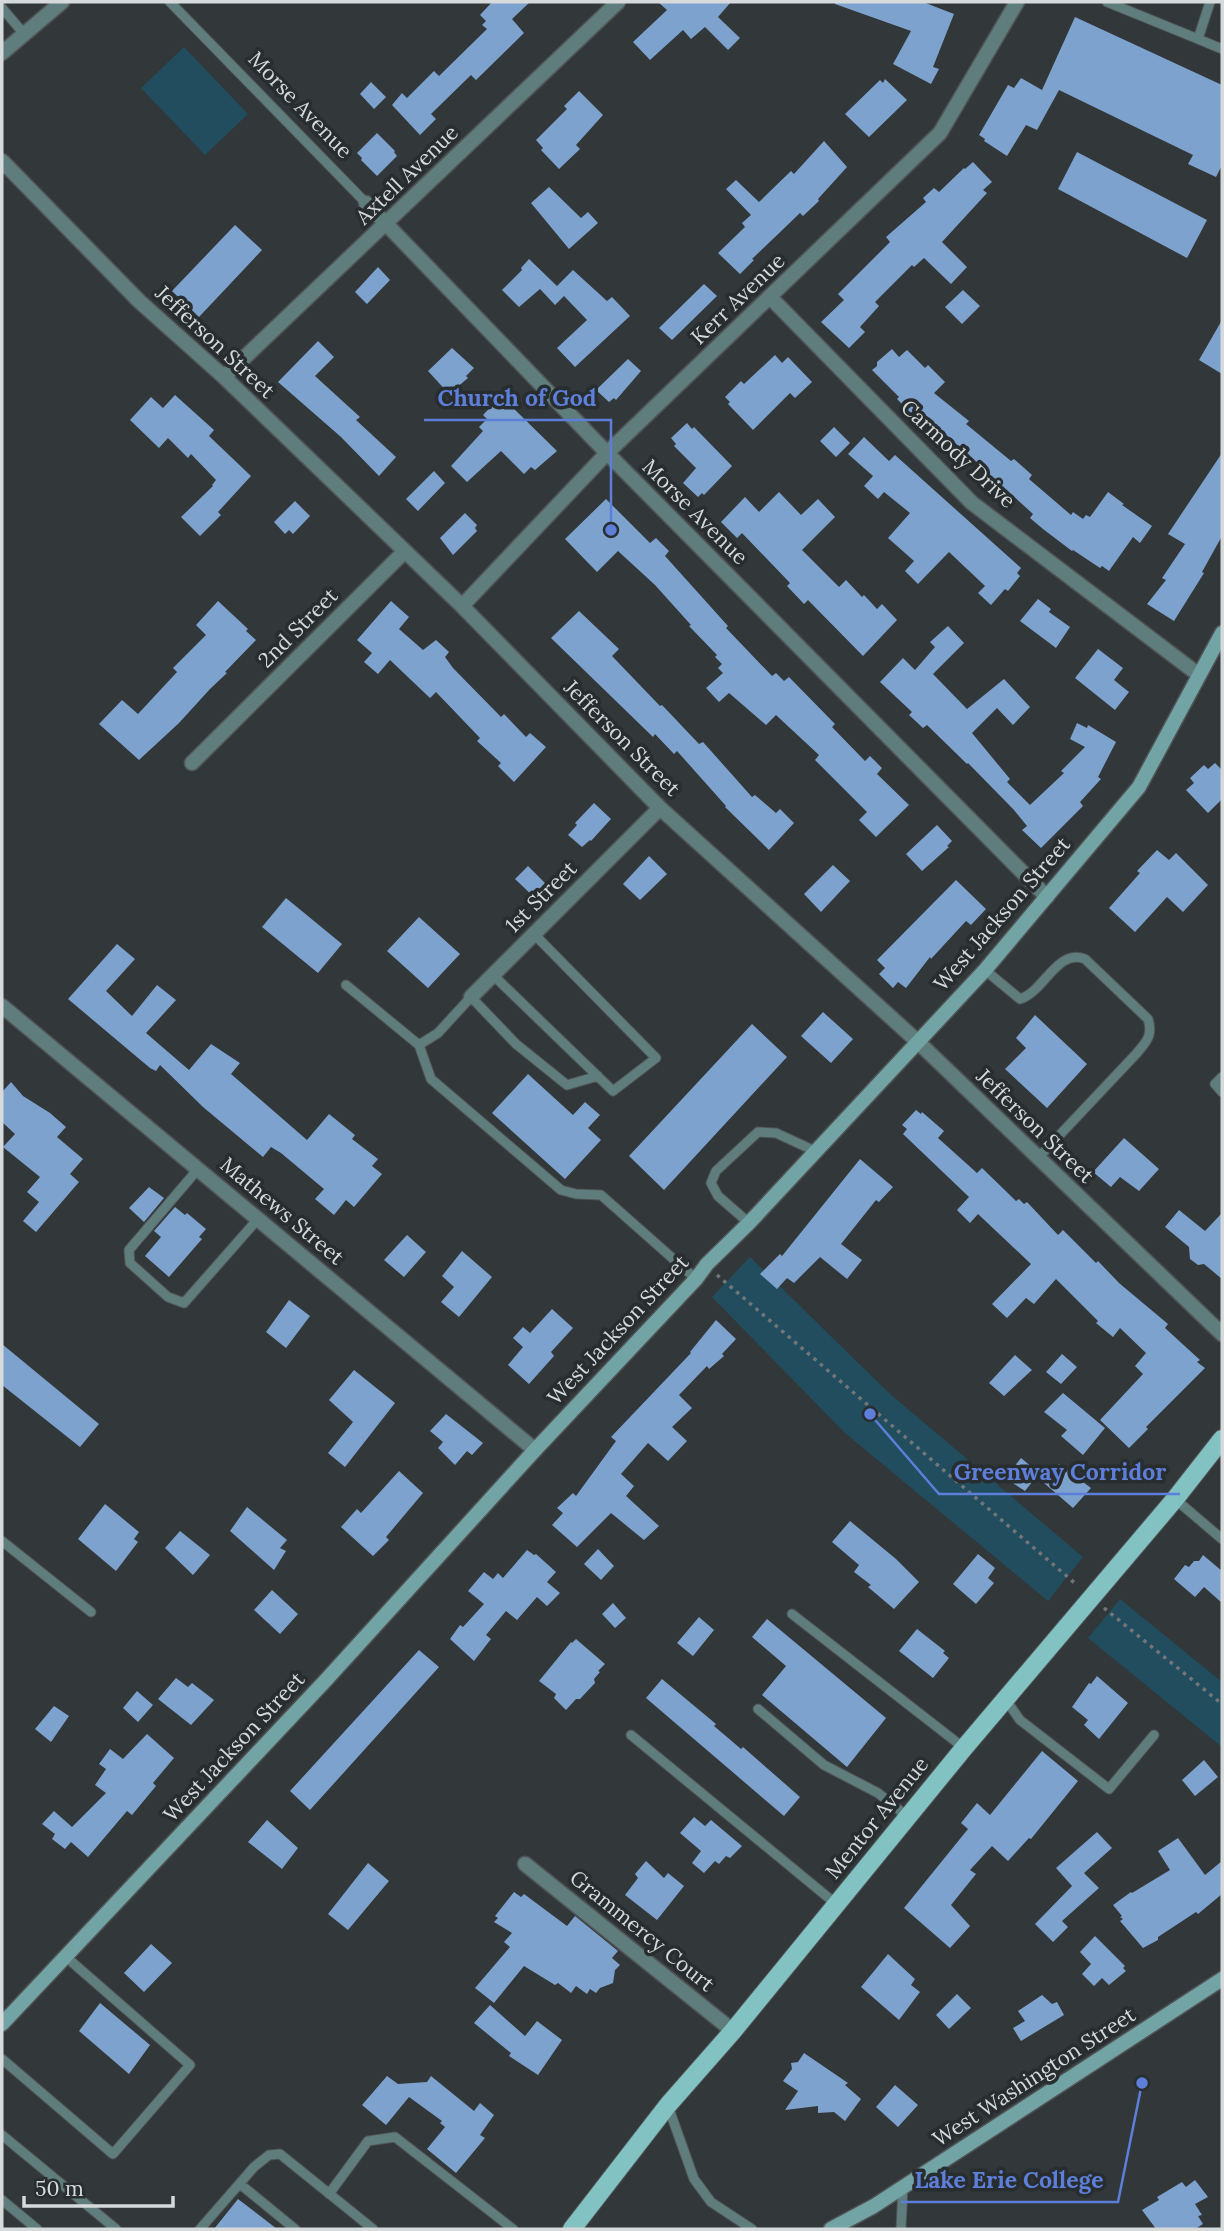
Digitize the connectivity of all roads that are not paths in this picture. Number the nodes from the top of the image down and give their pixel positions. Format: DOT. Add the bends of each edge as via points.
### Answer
graph roads {
  1 [pos="62,2"];
  2 [pos="170,2"];
  3 [pos="618,2"];
  4 [pos="1017,2"];
  5 [pos="1107,2"];
  6 [pos="1210,2"];
  7 [pos="2,8"];
  8 [pos="24,35"];
  9 [pos="1198,39"];
  10 [pos="1222,49"];
  11 [pos="2,53"];
  12 [pos="2,160"];
  13 [pos="366,202"];
  14 [pos="386,225"];
  15 [pos="770,297"];
  16 [pos="224,377"];
  17 [pos="607,453"];
  18 [pos="404,552"];
  19 [pos="462,606"];
  20 [pos="1222,633"];
  21 [pos="1199,675"];
  22 [pos="192,763"];
  23 [pos="660,808"];
  24 [pos="1047,897"];
  25 [pos="534,934"];
  26 [pos="985,970"];
  27 [pos="493,975"];
  28 [pos="346,985"];
  29 [pos="471,997"];
  30 [pos="2,1006"];
  31 [pos="917,1041"];
  32 [pos="419,1045"];
  33 [pos="597,1076"];
  34 [pos="1222,1077"];
  35 [pos="1222,1092"];
  36 [pos="815,1151"];
  37 [pos="1038,1158"];
  38 [pos="198,1169"];
  39 [pos="258,1219"];
  40 [pos="749,1223"];
  41 [pos="696,1279"];
  42 [pos="1222,1334"];
  43 [pos="1221,1443"];
  44 [pos="535,1450"];
  45 [pos="1175,1499"];
  46 [pos="1222,1539"];
  47 [pos="2,1541"];
  48 [pos="90,1612"];
  49 [pos="792,1614"];
  50 [pos="1006,1700"];
  51 [pos="758,1709"];
  52 [pos="631,1735"];
  53 [pos="1154,1735"];
  54 [pos="964,1748"];
  55 [pos="908,1817"];
  56 [pos="525,1864"];
  57 [pos="836,1904"];
  58 [pos="65,1956"];
  59 [pos="1222,1979"];
  60 [pos="2,2024"];
  61 [pos="733,2031"];
  62 [pos="2,2059"];
  63 [pos="668,2105"];
  64 [pos="2,2135"];
  65 [pos="240,2184"];
  66 [pos="902,2187"];
  67 [pos="330,2194"];
  68 [pos="2,2200"];
  69 [pos="37,2229"];
  70 [pos="116,2229"];
  71 [pos="200,2229"];
  72 [pos="295,2229"];
  73 [pos="373,2229"];
  74 [pos="513,2229"];
  75 [pos="572,2229"];
  76 [pos="752,2229"];
  77 [pos="831,2229"];
  78 [pos="901,2229"];
  1 -- 8 [label="street"];
  2 -- 13 [label="lane, Morse Avenue"];
  3 -- 14 [label="street, Axtell Avenue"];
  4 -- 15 [label="street, Kerr Avenue" via="940,133"];
  5 -- 9 [label="lane"];
  6 -- 9 [label="lane"];
  7 -- 8 [label="lane"];
  8 -- 11 [label="street"];
  9 -- 10 [label="lane"];
  12 -- 16 [label="street, Jefferson Street" via="139,301"];
  13 -- 14 [label="street, Morse Avenue"];
  14 -- 16 [label="street, Axtell Avenue"];
  14 -- 17 [label="street, Morse Avenue"];
  15 -- 17 [label="street, Kerr Avenue"];
  15 -- 21 [label="street, Carmody Drive" via="972,503"];
  16 -- 18 [label="street, Jefferson Street"];
  17 -- 19 [label="street, Kerr Avenue"];
  17 -- 24 [label="street, Morse Avenue"];
  18 -- 19 [label="street, Jefferson Street"];
  18 -- 22 [label="street, 2nd Street"];
  19 -- 23 [label="street, Jefferson Street"];
  20 -- 21 [label="street, West Jackson Street"];
  21 -- 24 [label="street, West Jackson Street" via="1139,788"];
  23 -- 25 [label="street, 1st Street"];
  23 -- 31 [label="street, Jefferson Street"];
  24 -- 26 [label="street, West Jackson Street"];
  25 -- 27 [label="street, 1st Street"];
  25 -- 33 [label="lane" via="656,1058 613,1091"];
  26 -- 31 [label="street, West Jackson Street"];
  26 -- 37 [label="lane" via="1020,999 1029,997 1066,958 1076,955 1139,1010 1151,1029 1149,1040"];
  27 -- 29 [label="street, 1st Street"];
  27 -- 33 [label="lane"];
  28 -- 32 [label="lane"];
  29 -- 32 [label="lane, 1st Street" via="438,1033"];
  29 -- 33 [label="lane" via="516,1044 567,1085"];
  30 -- 38 [label="street, Mathews Street"];
  31 -- 36 [label="street, West Jackson Street"];
  31 -- 37 [label="street, Jefferson Street"];
  32 -- 41 [label="lane" via="431,1079 561,1190 601,1195"];
  34 -- 35 [label="lane" via="1215,1084"];
  36 -- 40 [label="street, West Jackson Street"];
  36 -- 40 [label="lane" via="776,1133 758,1132 716,1171 711,1183 718,1196"];
  37 -- 42 [label="street, Jefferson Street"];
  38 -- 39 [label="street, Mathews Street"];
  38 -- 39 [label="lane" via="129,1250 130,1263 168,1297 184,1303"];
  39 -- 44 [label="street, Mathews Street"];
  40 -- 41 [label="street, West Jackson Street"];
  41 -- 44 [label="street, West Jackson Street"];
  43 -- 45 [label="main road, Mentor Avenue"];
  44 -- 58 [label="street, West Jackson Street"];
  45 -- 46 [label="lane"];
  45 -- 50 [label="main road, Mentor Avenue"];
  47 -- 48 [label="lane"];
  49 -- 54 [label="lane"];
  50 -- 53 [label="lane" via="1020,1720 1109,1789"];
  50 -- 54 [label="main road, Mentor Avenue"];
  51 -- 55 [label="lane" via="824,1765 878,1793"];
  52 -- 57 [label="lane"];
  54 -- 55 [label="main road, Mentor Avenue"];
  55 -- 57 [label="main road, Mentor Avenue"];
  56 -- 61 [label="street, Grammercy Court"];
  57 -- 61 [label="main road, Mentor Avenue"];
  58 -- 60 [label="street, West Jackson Street"];
  58 -- 62 [label="lane" via="190,2065 113,2154"];
  59 -- 66 [label="street, West Washington Street"];
  61 -- 63 [label="main road, Mentor Avenue"];
  63 -- 75 [label="main road, Mentor Avenue"];
  63 -- 76 [label="lane" via="694,2179 711,2202"];
  64 -- 70 [label="lane"];
  65 -- 67 [label="lane" via="269,2155 280,2154"];
  65 -- 71 [label="lane"];
  65 -- 72 [label="lane"];
  66 -- 77 [label="street, West Washington Street"];
  66 -- 78 [label="lane"];
  67 -- 73 [label="lane"];
  67 -- 74 [label="lane" via="368,2141 396,2137"];
  68 -- 69 [label="lane"];
}
